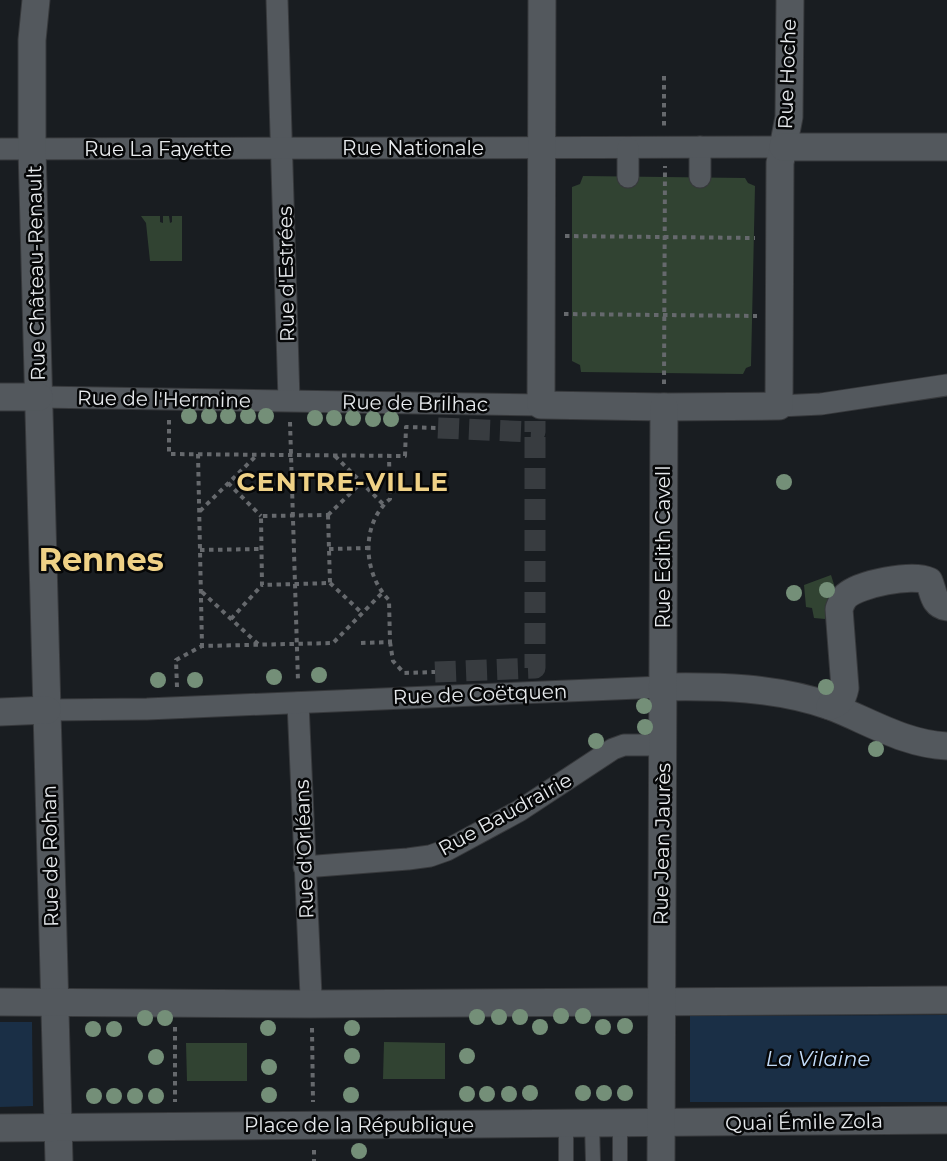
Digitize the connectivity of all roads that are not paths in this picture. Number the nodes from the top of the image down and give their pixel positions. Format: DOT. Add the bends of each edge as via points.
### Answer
graph roads {
  1 [pos="277,0"];
  2 [pos="542,0"];
  3 [pos="790,0"];
  4 [pos="33,2"];
  5 [pos="700,147"];
  6 [pos="783,147"];
  7 [pos="947,147"];
  8 [pos="0,148"];
  9 [pos="543,148"];
  10 [pos="628,148"];
  11 [pos="32,149"];
  12 [pos="283,149"];
  13 [pos="628,177"];
  14 [pos="700,177"];
  15 [pos="947,388"];
  16 [pos="0,396"];
  17 [pos="39,397"];
  18 [pos="290,400"];
  19 [pos="541,405"];
  20 [pos="779,406"];
  21 [pos="663,407"];
  22 [pos="947,607"];
  23 [pos="663,687"];
  24 [pos="298,703"];
  25 [pos="830,706"];
  26 [pos="47,710"];
  27 [pos="0,712"];
  28 [pos="663,745"];
  29 [pos="947,746"];
  30 [pos="304,867"];
  31 [pos="311,996"];
  32 [pos="947,1000"];
  33 [pos="660,1001"];
  34 [pos="0,1002"];
  35 [pos="54,1002"];
  36 [pos="947,1120"];
  37 [pos="661,1123"];
  38 [pos="579,1124"];
  39 [pos="620,1124"];
  40 [pos="0,1128"];
  41 [pos="58,1128"];
  42 [pos="59,1161"];
  43 [pos="566,1161"];
  44 [pos="593,1161"];
  45 [pos="620,1161"];
  46 [pos="661,1161"];
  1 -- 12 [label="street, Rue d'Estrées"];
  2 -- 9 [label="street"];
  3 -- 6 [label="street, Rue Hoche" via="789,117"];
  4 -- 11 [label="street, Rue Château-Renault"];
  5 -- 6 [label="street, Rue Nationale"];
  5 -- 10 [label="street, Rue Nationale"];
  5 -- 14 [label="street"];
  6 -- 7 [label="street"];
  6 -- 20 [label="street, Rue Hoche"];
  8 -- 11 [label="street, Rue La Fayette"];
  9 -- 10 [label="street, Rue Nationale"];
  9 -- 12 [label="street, Rue Nationale"];
  9 -- 19 [label="street"];
  10 -- 13 [label="street"];
  11 -- 12 [label="street, Rue La Fayette"];
  11 -- 17 [label="street, Rue Château-Renault"];
  12 -- 18 [label="street, Rue d'Estrées"];
  15 -- 20 [label="street"];
  16 -- 17 [label="street"];
  17 -- 18 [label="street, Rue de l'Hermine"];
  17 -- 26 [label="street, Rue Château-Renault"];
  18 -- 19 [label="street, Rue de Brilhac"];
  19 -- 21 [label="street"];
  20 -- 21 [label="street"];
  21 -- 23 [label="street, Rue Edith Cavell"];
  22 -- 25 [label="street" via="935,602 929,581 922,578 897,579 845,597 839,609 845,688 838,704"];
  23 -- 24 [label="street, Rue de Coëtquen"];
  23 -- 25 [label="street" via="745,689"];
  23 -- 28 [label="street, Rue Jean Jaurès"];
  24 -- 26 [label="street, Rue de Coëtquen"];
  24 -- 30 [label="street, Rue d'Orléans"];
  25 -- 29 [label="street" via="898,736"];
  26 -- 27 [label="street"];
  26 -- 35 [label="street, Rue de Rohan"];
  28 -- 30 [label="street, Rue Baudrairie" via="624,745 613,749 519,811 430,856"];
  28 -- 33 [label="street, Rue Jean Jaurès"];
  30 -- 31 [label="street, Rue d'Orléans"];
  32 -- 33 [label="street"];
  33 -- 35 [label="street"];
  33 -- 37 [label="street, Rue Jean Jaurès"];
  34 -- 35 [label="street"];
  35 -- 41 [label="street, Rue de Rohan"];
  36 -- 37 [label="street, Quai Émile Zola"];
  37 -- 39 [label="street, Place de la République"];
  37 -- 46 [label="street, Rue Jean Jaurès"];
  38 -- 39 [label="street, Place de la République"];
  38 -- 41 [label="street, Place de la République"];
  38 -- 43 [label="lane"];
  38 -- 44 [label="lane"];
  39 -- 45 [label="lane"];
  40 -- 41 [label="street, Place de la République"];
  41 -- 42 [label="street, Rue de Rohan"];
}
